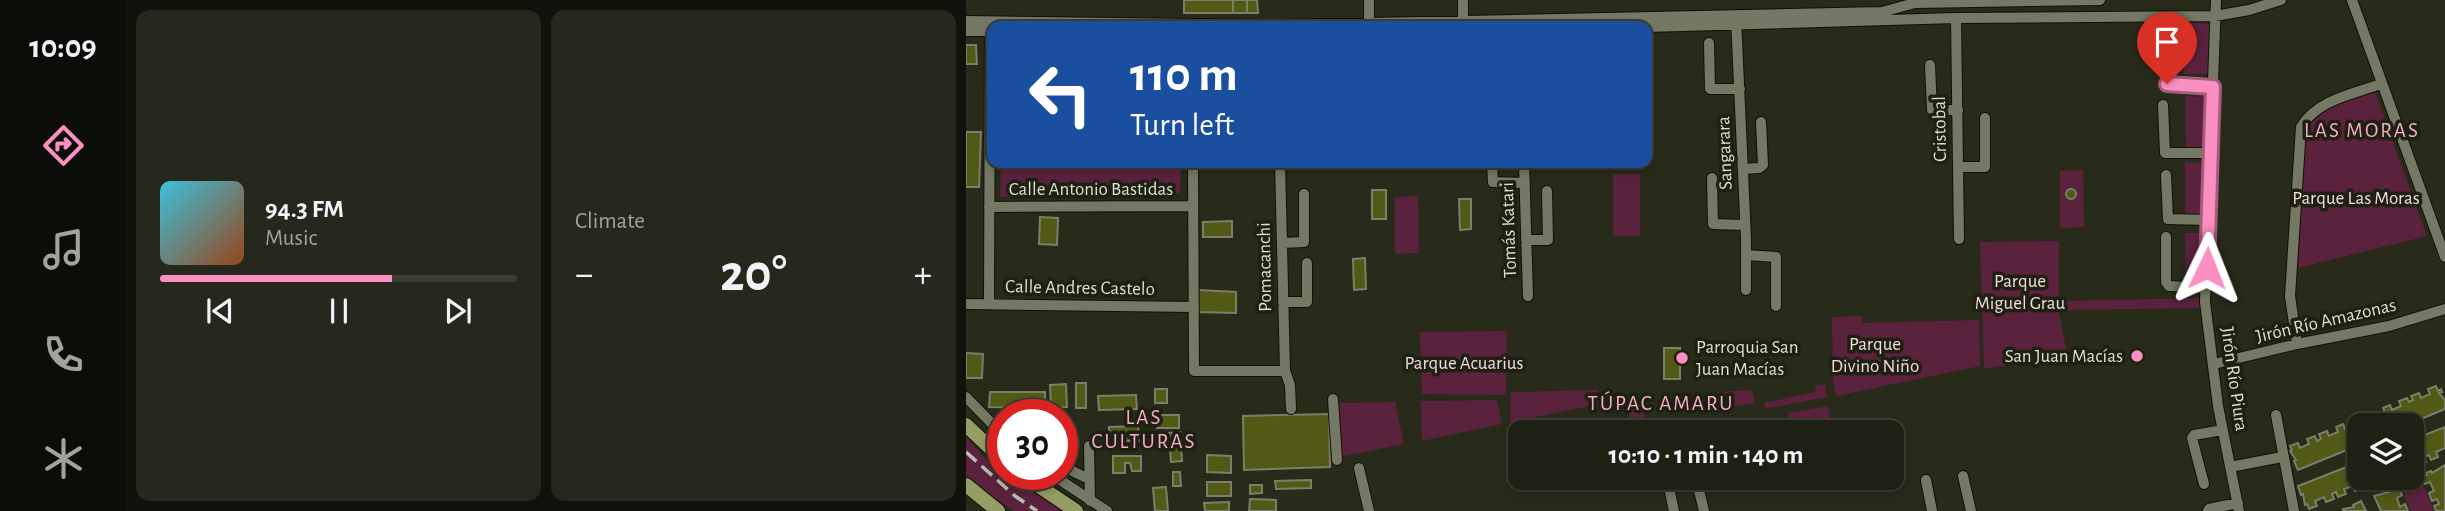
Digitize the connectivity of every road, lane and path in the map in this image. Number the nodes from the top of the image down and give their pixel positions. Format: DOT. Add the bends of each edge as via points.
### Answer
graph roads {
  1 [pos="1369,0"];
  2 [pos="1463,0"];
  3 [pos="2100,0"];
  4 [pos="2216,0"];
  5 [pos="2281,0"];
  6 [pos="2352,0"];
  7 [pos="1915,2"];
  8 [pos="1894,10"];
  9 [pos="2215,16"];
  10 [pos="1956,18"];
  11 [pos="1737,20"];
  12 [pos="966,21"];
  13 [pos="1369,21"];
  14 [pos="1463,21"];
  15 [pos="1914,21"];
  16 [pos="1652,22"];
  17 [pos="987,27"];
  18 [pos="1652,27"];
  19 [pos="987,28"];
  20 [pos="966,31"];
  21 [pos="2166,36"];
  22 [pos="1709,43"];
  23 [pos="1930,65"];
  24 [pos="2381,84"];
  25 [pos="2213,87"];
  26 [pos="1740,89"];
  27 [pos="2163,105"];
  28 [pos="1958,110"];
  29 [pos="1985,118"];
  30 [pos="1761,122"];
  31 [pos="2211,153"];
  32 [pos="1958,167"];
  33 [pos="990,168"];
  34 [pos="1193,168"];
  35 [pos="1279,168"];
  36 [pos="1492,168"];
  37 [pos="1524,168"];
  38 [pos="1743,169"];
  39 [pos="2166,175"];
  40 [pos="1712,178"];
  41 [pos="1525,183"];
  42 [pos="1547,191"];
  43 [pos="1304,194"];
  44 [pos="1193,206"];
  45 [pos="989,207"];
  46 [pos="2208,220"];
  47 [pos="1745,225"];
  48 [pos="2166,237"];
  49 [pos="1959,239"];
  50 [pos="1526,240"];
  51 [pos="1282,243"];
  52 [pos="1746,255"];
  53 [pos="2445,257"];
  54 [pos="1307,263"];
  55 [pos="2206,288"];
  56 [pos="1746,290"];
  57 [pos="1528,296"];
  58 [pos="1283,302"];
  59 [pos="966,304"];
  60 [pos="989,304"];
  61 [pos="1776,306"];
  62 [pos="1194,307"];
  63 [pos="2445,309"];
  64 [pos="2297,344"];
  65 [pos="2214,365"];
  66 [pos="1285,371"];
  67 [pos="966,397"];
  68 [pos="1333,399"];
  69 [pos="1291,409"];
  70 [pos="2276,415"];
  71 [pos="987,419"];
  72 [pos="966,425"];
  73 [pos="2223,430"];
  74 [pos="987,445"];
  75 [pos="1089,446"];
  76 [pos="2283,457"];
  77 [pos="1337,460"];
  78 [pos="2230,467"];
  79 [pos="1359,468"];
  80 [pos="1078,474"];
  81 [pos="1963,476"];
  82 [pos="1089,479"];
  83 [pos="1926,480"];
  84 [pos="2204,484"];
  85 [pos="967,489"];
  86 [pos="1045,490"];
  87 [pos="1075,490"];
  88 [pos="1670,490"];
  89 [pos="1699,490"];
  90 [pos="1090,501"];
  91 [pos="2238,507"];
  92 [pos="998,511"];
  93 [pos="1076,511"];
  94 [pos="1107,511"];
  95 [pos="1369,511"];
  96 [pos="1674,511"];
  97 [pos="1704,511"];
  98 [pos="1932,511"];
  99 [pos="1971,511"];
  100 [pos="2208,511"];
  101 [pos="2294,511"];
  1 -- 13 [label="street"];
  2 -- 14 [label="street"];
  3 -- 7 [label="street"];
  4 -- 9 [label="street, Jirón Río Piura"];
  5 -- 9 [label="street"];
  6 -- 24 [label="street"];
  7 -- 8 [label="street"];
  7 -- 15 [label="street"];
  8 -- 11 [label="street"];
  8 -- 15 [label="street"];
  9 -- 10 [label="street"];
  9 -- 25 [label="street, Jirón Río Piura"];
  10 -- 15 [label="street"];
  10 -- 28 [label="street, Cristobal"];
  11 -- 16 [label="street"];
  11 -- 18 [label="street"];
  11 -- 26 [label="street, Sangarara"];
  12 -- 17 [label="street"];
  19 -- 20 [label="street"];
  21 -- 25 [label="street" via="2167,84"];
  22 -- 26 [label="street" via="1710,89"];
  23 -- 28 [label="street" via="1932,110"];
  24 -- 53 [label="street"];
  24 -- 64 [label="street" via="2321,106 2301,127 2290,296"];
  25 -- 31 [label="street, Jirón Río Piura"];
  26 -- 38 [label="street, Sangarara"];
  27 -- 31 [label="street" via="2165,153"];
  28 -- 32 [label="street, Cristobal"];
  29 -- 32 [label="street" via="1985,167"];
  30 -- 38 [label="street" via="1763,165"];
  31 -- 46 [label="street, Jirón Río Piura"];
  32 -- 49 [label="street, Cristobal"];
  33 -- 45 [label="street"];
  34 -- 44 [label="street"];
  35 -- 51 [label="street, Pomacanchi"];
  36 -- 41 [label="street" via="1493,183"];
  37 -- 41 [label="street, Tomás Katari"];
  38 -- 47 [label="street, Sangarara"];
  39 -- 46 [label="street" via="2168,219"];
  40 -- 47 [label="street" via="1713,225"];
  41 -- 50 [label="street, Tomás Katari"];
  42 -- 50 [label="street" via="1548,240"];
  43 -- 51 [label="street" via="1304,242"];
  44 -- 45 [label="street, Calle Antonio Bastidas"];
  44 -- 62 [label="street"];
  45 -- 60 [label="street"];
  46 -- 55 [label="street, Jirón Río Piura"];
  47 -- 52 [label="street, Sangarara"];
  48 -- 55 [label="street" via="2169,286"];
  50 -- 57 [label="street, Tomás Katari"];
  51 -- 58 [label="street, Pomacanchi"];
  52 -- 56 [label="street, Sangarara"];
  52 -- 61 [label="street" via="1776,257"];
  54 -- 58 [label="street" via="1307,302"];
  55 -- 65 [label="street, Jirón Río Piura"];
  58 -- 66 [label="street, Pomacanchi"];
  59 -- 60 [label="street, Calle Andres Castelo"];
  60 -- 62 [label="street, Calle Andres Castelo"];
  62 -- 66 [label="street" via="1194,371"];
  63 -- 64 [label="street, Jirón Río Amazonas" via="2389,326"];
  64 -- 65 [label="street, Jirón Río Amazonas"];
  65 -- 73 [label="street, Jirón Río Piura"];
  66 -- 69 [label="street, Pomacanchi"];
  67 -- 71 [label="street"];
  68 -- 77 [label="street"];
  70 -- 76 [label="street"];
  72 -- 74 [label="main road"];
  73 -- 78 [label="street, Jirón Río Piura"];
  73 -- 84 [label="street" via="2192,438"];
  75 -- 82 [label="street"];
  76 -- 78 [label="street"];
  76 -- 101 [label="street"];
  78 -- 91 [label="street, Jirón Río Piura"];
  79 -- 95 [label="street"];
  80 -- 82 [label="street"];
  81 -- 99 [label="street"];
  82 -- 90 [label="street"];
  83 -- 98 [label="street"];
  85 -- 92 [label="main road"];
  86 -- 93 [label="main road"];
  87 -- 90 [label="street"];
  88 -- 96 [label="street"];
  89 -- 97 [label="street"];
  90 -- 94 [label="street"];
  91 -- 100 [label="street"];
}
